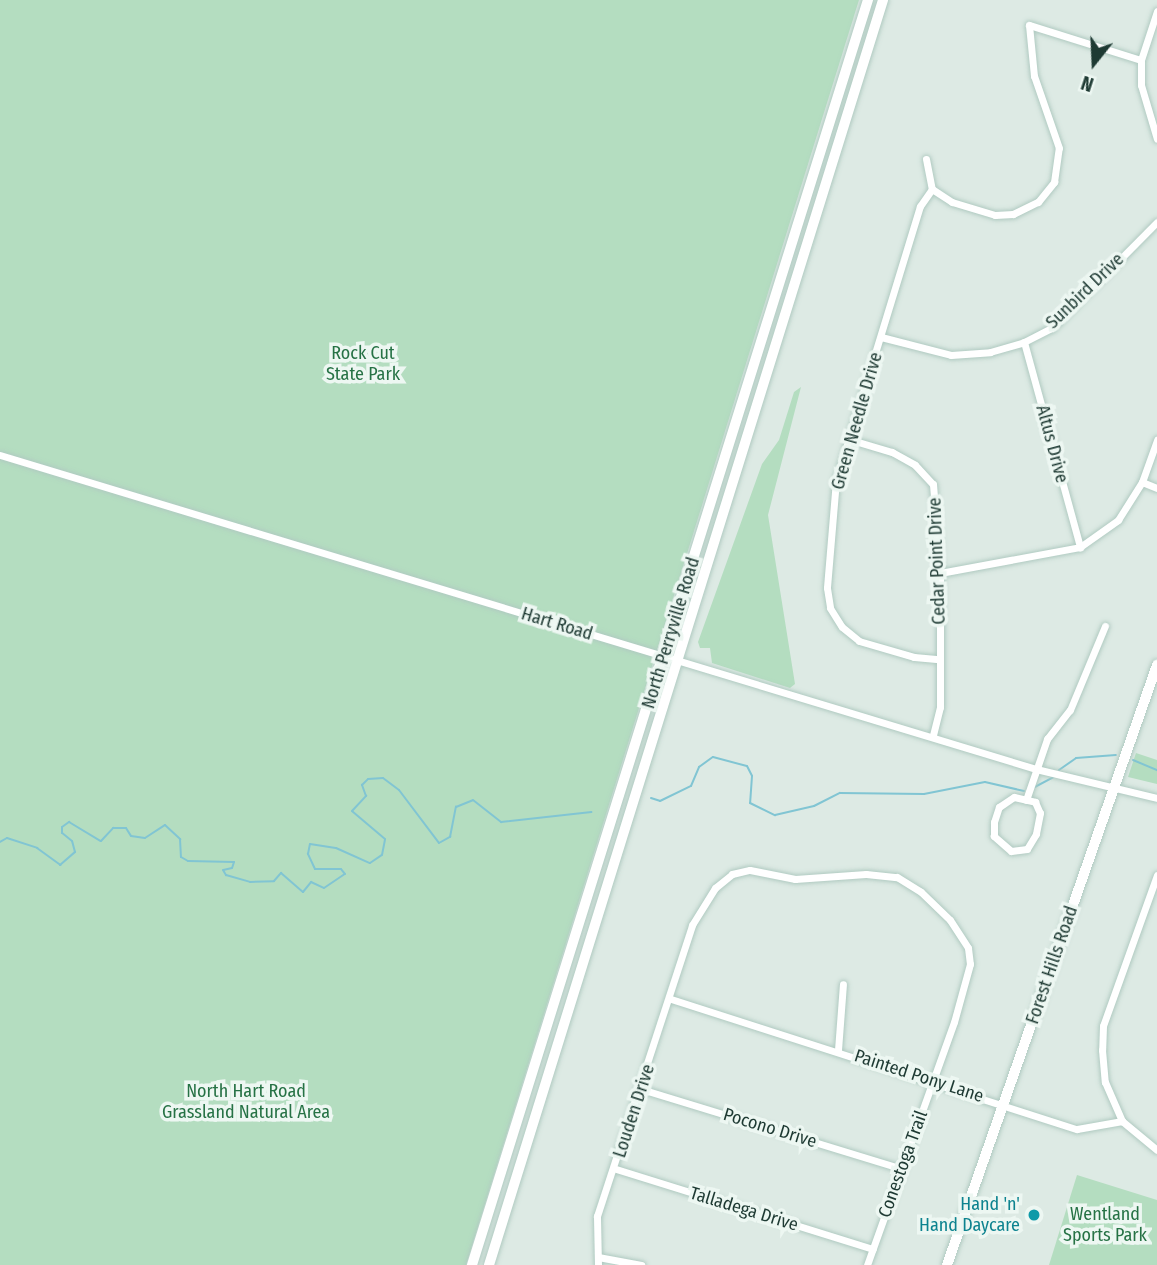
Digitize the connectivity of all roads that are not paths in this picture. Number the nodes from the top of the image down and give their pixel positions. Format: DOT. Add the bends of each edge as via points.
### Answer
graph roads {
  1 [pos="868,0"];
  2 [pos="883,0"];
  3 [pos="1157,11"];
  4 [pos="1140,60"];
  5 [pos="1157,138"];
  6 [pos="926,159"];
  7 [pos="932,189"];
  8 [pos="1157,222"];
  9 [pos="881,337"];
  10 [pos="1024,342"];
  11 [pos="848,439"];
  12 [pos="1157,440"];
  13 [pos="0,455"];
  14 [pos="1142,482"];
  15 [pos="1157,488"];
  16 [pos="1080,547"];
  17 [pos="940,573"];
  18 [pos="1105,626"];
  19 [pos="664,656"];
  20 [pos="939,659"];
  21 [pos="677,660"];
  22 [pos="1157,665"];
  23 [pos="933,736"];
  24 [pos="1036,769"];
  25 [pos="1114,791"];
  26 [pos="1157,798"];
  27 [pos="1026,800"];
  28 [pos="1157,875"];
  29 [pos="966,984"];
  30 [pos="843,985"];
  31 [pos="671,999"];
  32 [pos="838,1050"];
  33 [pos="933,1081"];
  34 [pos="641,1089"];
  35 [pos="1003,1104"];
  36 [pos="1122,1121"];
  37 [pos="1157,1150"];
  38 [pos="900,1168"];
  39 [pos="615,1170"];
  40 [pos="873,1249"];
  41 [pos="598,1261"];
  42 [pos="472,1265"];
  43 [pos="489,1265"];
  44 [pos="641,1265"];
  45 [pos="867,1265"];
  46 [pos="947,1265"];
  1 -- 19 [label="main road, North Perryville Road"];
  2 -- 21 [label="main road, North Perryville Road"];
  3 -- 4 [label="street"];
  4 -- 5 [label="street" via="1141,85"];
  4 -- 7 [label="street" via="1029,25 1034,76 1059,148 1054,182 1038,202 1013,214 995,215 952,202"];
  6 -- 7 [label="street"];
  7 -- 9 [label="street, Green Needle Drive" via="920,206"];
  8 -- 10 [label="street, Sunbird Drive" via="1052,328"];
  9 -- 10 [label="street, Sunbird Drive" via="951,355 990,352"];
  9 -- 11 [label="street, Green Needle Drive"];
  10 -- 16 [label="street, Altus Drive"];
  11 -- 17 [label="street, Cedar Point Drive" via="892,452 915,465 933,484"];
  11 -- 20 [label="street, Green Needle Drive" via="836,480 827,588 830,608 842,627 859,641 914,657"];
  12 -- 14 [label="street"];
  13 -- 19 [label="street, Hart Road"];
  14 -- 15 [label="street"];
  14 -- 16 [label="street" via="1118,520"];
  16 -- 17 [label="street"];
  17 -- 20 [label="street, Cedar Point Drive"];
  18 -- 24 [label="street" via="1070,710 1047,739"];
  19 -- 21 [label="street, Hart Road"];
  19 -- 42 [label="main road, North Perryville Road"];
  20 -- 23 [label="street, Cedar Point Drive" via="940,707"];
  21 -- 23 [label="street, Hart Road"];
  21 -- 43 [label="main road, North Perryville Road"];
  22 -- 25 [label="street, Forest Hills Road"];
  23 -- 24 [label="street, Hart Road"];
  24 -- 25 [label="street, Hart Road"];
  24 -- 27 [label="street"];
  25 -- 26 [label="street, Hart Road"];
  25 -- 35 [label="street, Forest Hills Road"];
  27 -- 27 [label="street" via="1035,802 1040,813 1037,834 1027,849 1011,851 994,836 994,822 999,807 1014,797"];
  28 -- 36 [label="street" via="1103,1026 1105,1082"];
  29 -- 31 [label="street, Louden Drive" via="970,964 962,935 908,882 883,875 796,879 750,870 732,874 703,903"];
  29 -- 33 [label="street, Conestoga Trail"];
  30 -- 32 [label="street"];
  31 -- 32 [label="street, Painted Pony Lane"];
  31 -- 34 [label="street, Louden Drive"];
  32 -- 33 [label="street, Painted Pony Lane"];
  33 -- 35 [label="street, Painted Pony Lane"];
  33 -- 38 [label="street, Conestoga Trail"];
  34 -- 38 [label="street, Pocono Drive"];
  34 -- 39 [label="street, Louden Drive"];
  35 -- 36 [label="street, Painted Pony Lane" via="1077,1129"];
  35 -- 46 [label="street, Forest Hills Road"];
  36 -- 37 [label="street"];
  38 -- 40 [label="street, Conestoga Trail"];
  39 -- 40 [label="street, Talladega Drive"];
  39 -- 41 [label="street, Louden Drive" via="597,1216"];
  40 -- 45 [label="street, Conestoga Trail"];
  41 -- 44 [label="street"];
}
